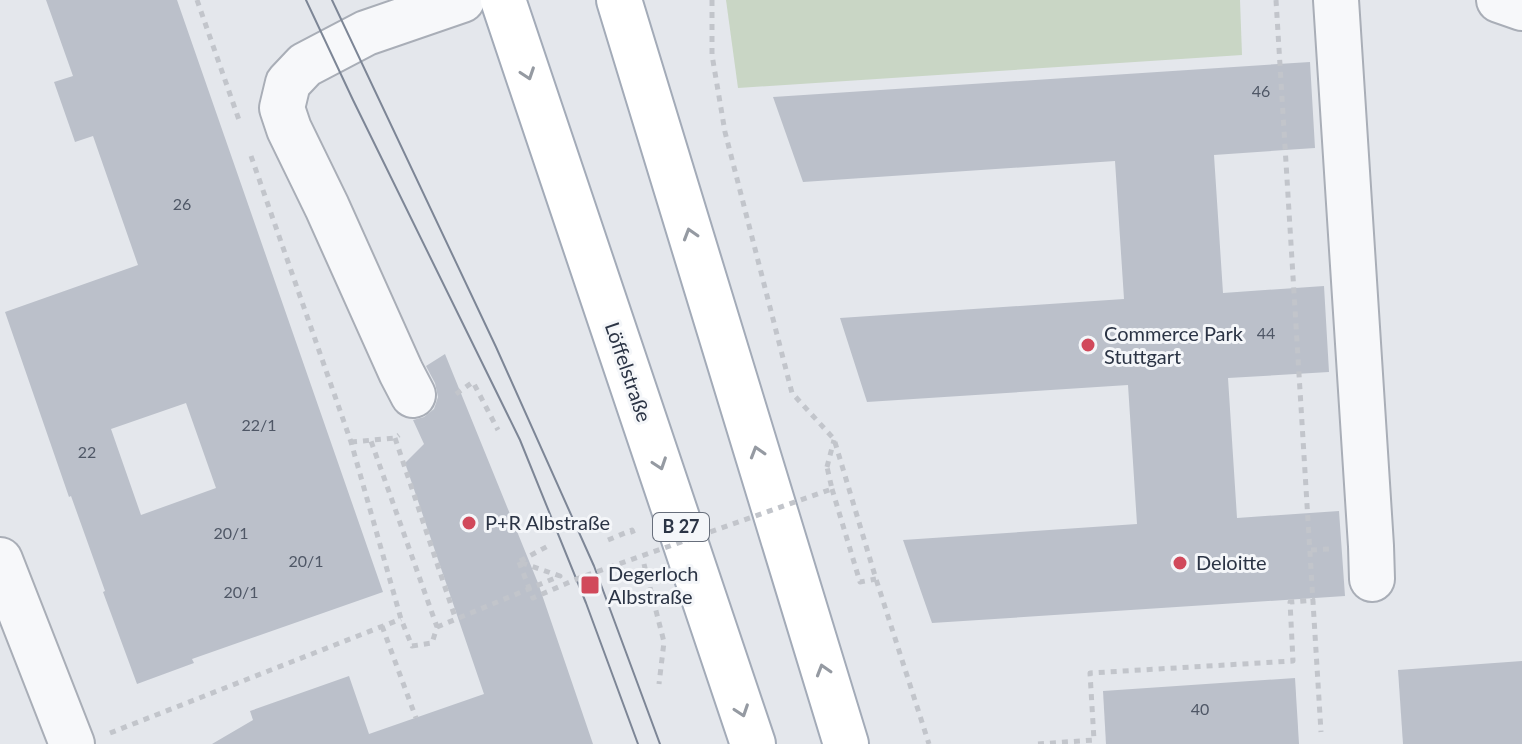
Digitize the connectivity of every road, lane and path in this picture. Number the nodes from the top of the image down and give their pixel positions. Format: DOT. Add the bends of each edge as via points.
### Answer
graph roads {
  1 [pos="197,0"];
  2 [pos="462,0"];
  3 [pos="503,0"];
  4 [pos="619,0"];
  5 [pos="712,0"];
  6 [pos="1276,0"];
  7 [pos="1336,0"];
  8 [pos="1499,0"];
  9 [pos="1522,8"];
  10 [pos="395,12"];
  11 [pos="240,122"];
  12 [pos="250,151"];
  13 [pos="413,395"];
  14 [pos="834,439"];
  15 [pos="371,441"];
  16 [pos="351,442"];
  17 [pos="832,489"];
  18 [pos="632,530"];
  19 [pos="608,540"];
  20 [pos="548,546"];
  21 [pos="642,556"];
  22 [pos="519,562"];
  23 [pos="1,566"];
  24 [pos="876,579"];
  25 [pos="1372,579"];
  26 [pos="1315,600"];
  27 [pos="401,619"];
  28 [pos="456,620"];
  29 [pos="382,626"];
  30 [pos="437,627"];
  31 [pos="659,684"];
  32 [pos="416,718"];
  33 [pos="1321,732"];
  34 [pos="90,739"];
  35 [pos="753,744"];
  36 [pos="846,744"];
  37 [pos="929,744"];
  38 [pos="1038,744"];
  1 -- 11 [label="path"];
  2 -- 10 [label="street"];
  3 -- 35 [label="main road, Löffelstraße / B 27, one-way"];
  36 -- 4 [label="main road, one-way"];
  5 -- 14 [label="path" via="712,55 725,132 792,393"];
  6 -- 26 [label="path"];
  7 -- 25 [label="street"];
  8 -- 9 [label="street"];
  10 -- 13 [label="street" via="305,65 288,83 282,108"];
  12 -- 16 [label="path"];
  14 -- 17 [label="path, bridge" via="827,467"];
  14 -- 24 [label="path"];
  15 -- 16 [label="path"];
  15 -- 28 [label="path" via="395,438"];
  15 -- 30 [label="path"];
  16 -- 27 [label="path"];
  17 -- 21 [label="path, bridge"];
  17 -- 24 [label="path" via="860,582"];
  18 -- 19 [label="path"];
  20 -- 22 [label="path"];
  21 -- 22 [label="path, bridge" via="533,598"];
  21 -- 31 [label="path" via="664,642"];
  22 -- 28 [label="path" via="560,576"];
  23 -- 34 [label="street"];
  24 -- 37 [label="path"];
  26 -- 33 [label="path"];
  26 -- 38 [label="path" via="1290,602 1293,661 1090,673 1094,740"];
  27 -- 29 [label="path"];
  27 -- 30 [label="path" via="412,646 432,643"];
  28 -- 30 [label="path"];
  29 -- 32 [label="path"];
  29 -- 34 [label="path"];
}
